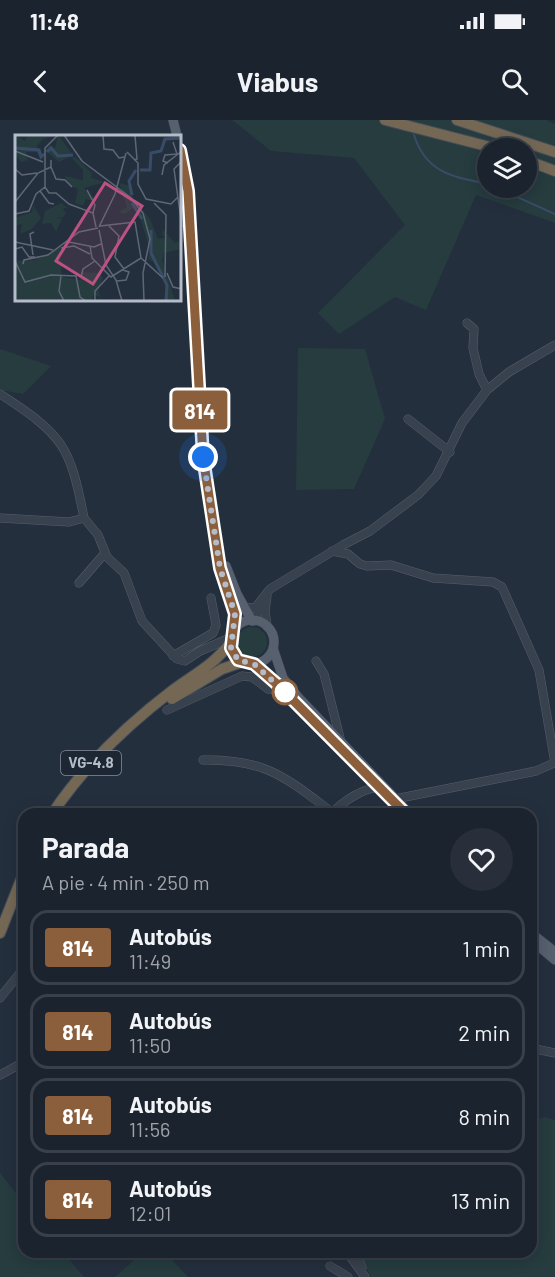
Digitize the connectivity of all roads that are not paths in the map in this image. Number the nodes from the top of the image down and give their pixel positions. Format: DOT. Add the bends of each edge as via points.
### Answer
graph roads {
  1 [pos="172,120"];
  2 [pos="385,120"];
  3 [pos="457,120"];
  4 [pos="177,135"];
  5 [pos="477,144"];
  6 [pos="555,152"];
  7 [pos="182,160"];
  8 [pos="537,164"];
  9 [pos="555,171"];
  10 [pos="467,323"];
  11 [pos="555,345"];
  12 [pos="487,390"];
  13 [pos="0,394"];
  14 [pos="408,419"];
  15 [pos="450,452"];
  16 [pos="0,518"];
  17 [pos="84,519"];
  18 [pos="216,542"];
  19 [pos="332,551"];
  20 [pos="105,553"];
  21 [pos="79,583"];
  22 [pos="270,589"];
  23 [pos="211,598"];
  24 [pos="261,602"];
  25 [pos="244,607"];
  26 [pos="254,621"];
  27 [pos="267,627"];
  28 [pos="231,638"];
  29 [pos="208,648"];
  30 [pos="273,648"];
  31 [pos="173,656"];
  32 [pos="218,658"];
  33 [pos="316,661"];
  34 [pos="248,663"];
  35 [pos="284,690"];
  36 [pos="167,710"];
  37 [pos="337,719"];
  38 [pos="138,720"];
  39 [pos="325,727"];
  40 [pos="341,743"];
  41 [pos="203,760"];
  42 [pos="554,763"];
  43 [pos="371,785"];
  44 [pos="401,800"];
  45 [pos="57,808"];
  46 [pos="325,808"];
  47 [pos="338,808"];
  48 [pos="400,808"];
  49 [pos="406,808"];
  50 [pos="18,887"];
  51 [pos="0,933"];
  52 [pos="537,938"];
  53 [pos="537,946"];
  54 [pos="555,952"];
  55 [pos="555,962"];
  56 [pos="18,976"];
  57 [pos="0,998"];
  58 [pos="537,1049"];
  59 [pos="555,1053"];
  60 [pos="18,1065"];
  61 [pos="0,1075"];
  62 [pos="352,1258"];
  63 [pos="358,1258"];
  64 [pos="330,1266"];
  65 [pos="348,1277"];
  66 [pos="366,1277"];
  1 -- 4 [label="main road"];
  2 -- 5 [label="highway"];
  3 -- 6 [label="highway"];
  7 -- 18 [label="main road" via="188,191 203,457"];
  8 -- 9 [label="highway"];
  10 -- 12 [label="street" via="474,329 473,348"];
  11 -- 12 [label="street"];
  12 -- 15 [label="street" via="462,423"];
  13 -- 17 [label="street" via="59,440 72,463"];
  14 -- 15 [label="street"];
  15 -- 19 [label="street" via="436,476 418,495 370,531"];
  16 -- 17 [label="street" via="69,522"];
  17 -- 20 [label="street" via="98,535"];
  18 -- 25 [label="main road"];
  18 -- 28 [label="main road" via="235,614"];
  19 -- 22 [label="street"];
  19 -- 42 [label="street" via="348,554 368,566 391,565 433,578 493,582 502,587 539,670"];
  20 -- 21 [label="street"];
  20 -- 31 [label="street" via="124,573 142,621"];
  22 -- 24 [label="street"];
  22 -- 27 [label="street" via="265,605"];
  23 -- 31 [label="street" via="216,625 213,633"];
  24 -- 25 [label="street" via="255,608"];
  24 -- 26 [label="street"];
  25 -- 26 [label="main road"];
  26 -- 27 [label="main road"];
  26 -- 28 [label="main road" via="240,624"];
  27 -- 30 [label="main road" via="273,637"];
  28 -- 29 [label="street"];
  28 -- 32 [label="highway, VG-4.8"];
  28 -- 34 [label="main road" via="232,652"];
  29 -- 31 [label="street" via="184,661"];
  29 -- 32 [label="street"];
  30 -- 34 [label="main road" via="264,660"];
  30 -- 39 [label="main road" via="283,678"];
  32 -- 38 [label="highway, VG-4.8"];
  33 -- 37 [label="street" via="324,674"];
  34 -- 35 [label="main road"];
  34 -- 38 [label="highway, VG-4.8" via="222,669"];
  35 -- 36 [label="street" via="268,689 242,676"];
  35 -- 43 [label="main road"];
  37 -- 39 [label="street" via="332,727"];
  37 -- 40 [label="street"];
  38 -- 45 [label="highway, VG-4.8" via="102,750"];
  39 -- 40 [label="main road"];
  40 -- 44 [label="main road"];
  41 -- 46 [label="street" via="242,760 274,772"];
  42 -- 44 [label="street" via="536,771"];
  43 -- 47 [label="street"];
  43 -- 48 [label="main road" via="381,789"];
  44 -- 49 [label="main road"];
  50 -- 51 [label="highway"];
  52 -- 54 [label="main road"];
  53 -- 55 [label="main road"];
  56 -- 57 [label="street"];
  58 -- 59 [label="street"];
  60 -- 61 [label="street"];
  62 -- 66 [label="street"];
  63 -- 66 [label="street"];
  64 -- 65 [label="street"];
}
